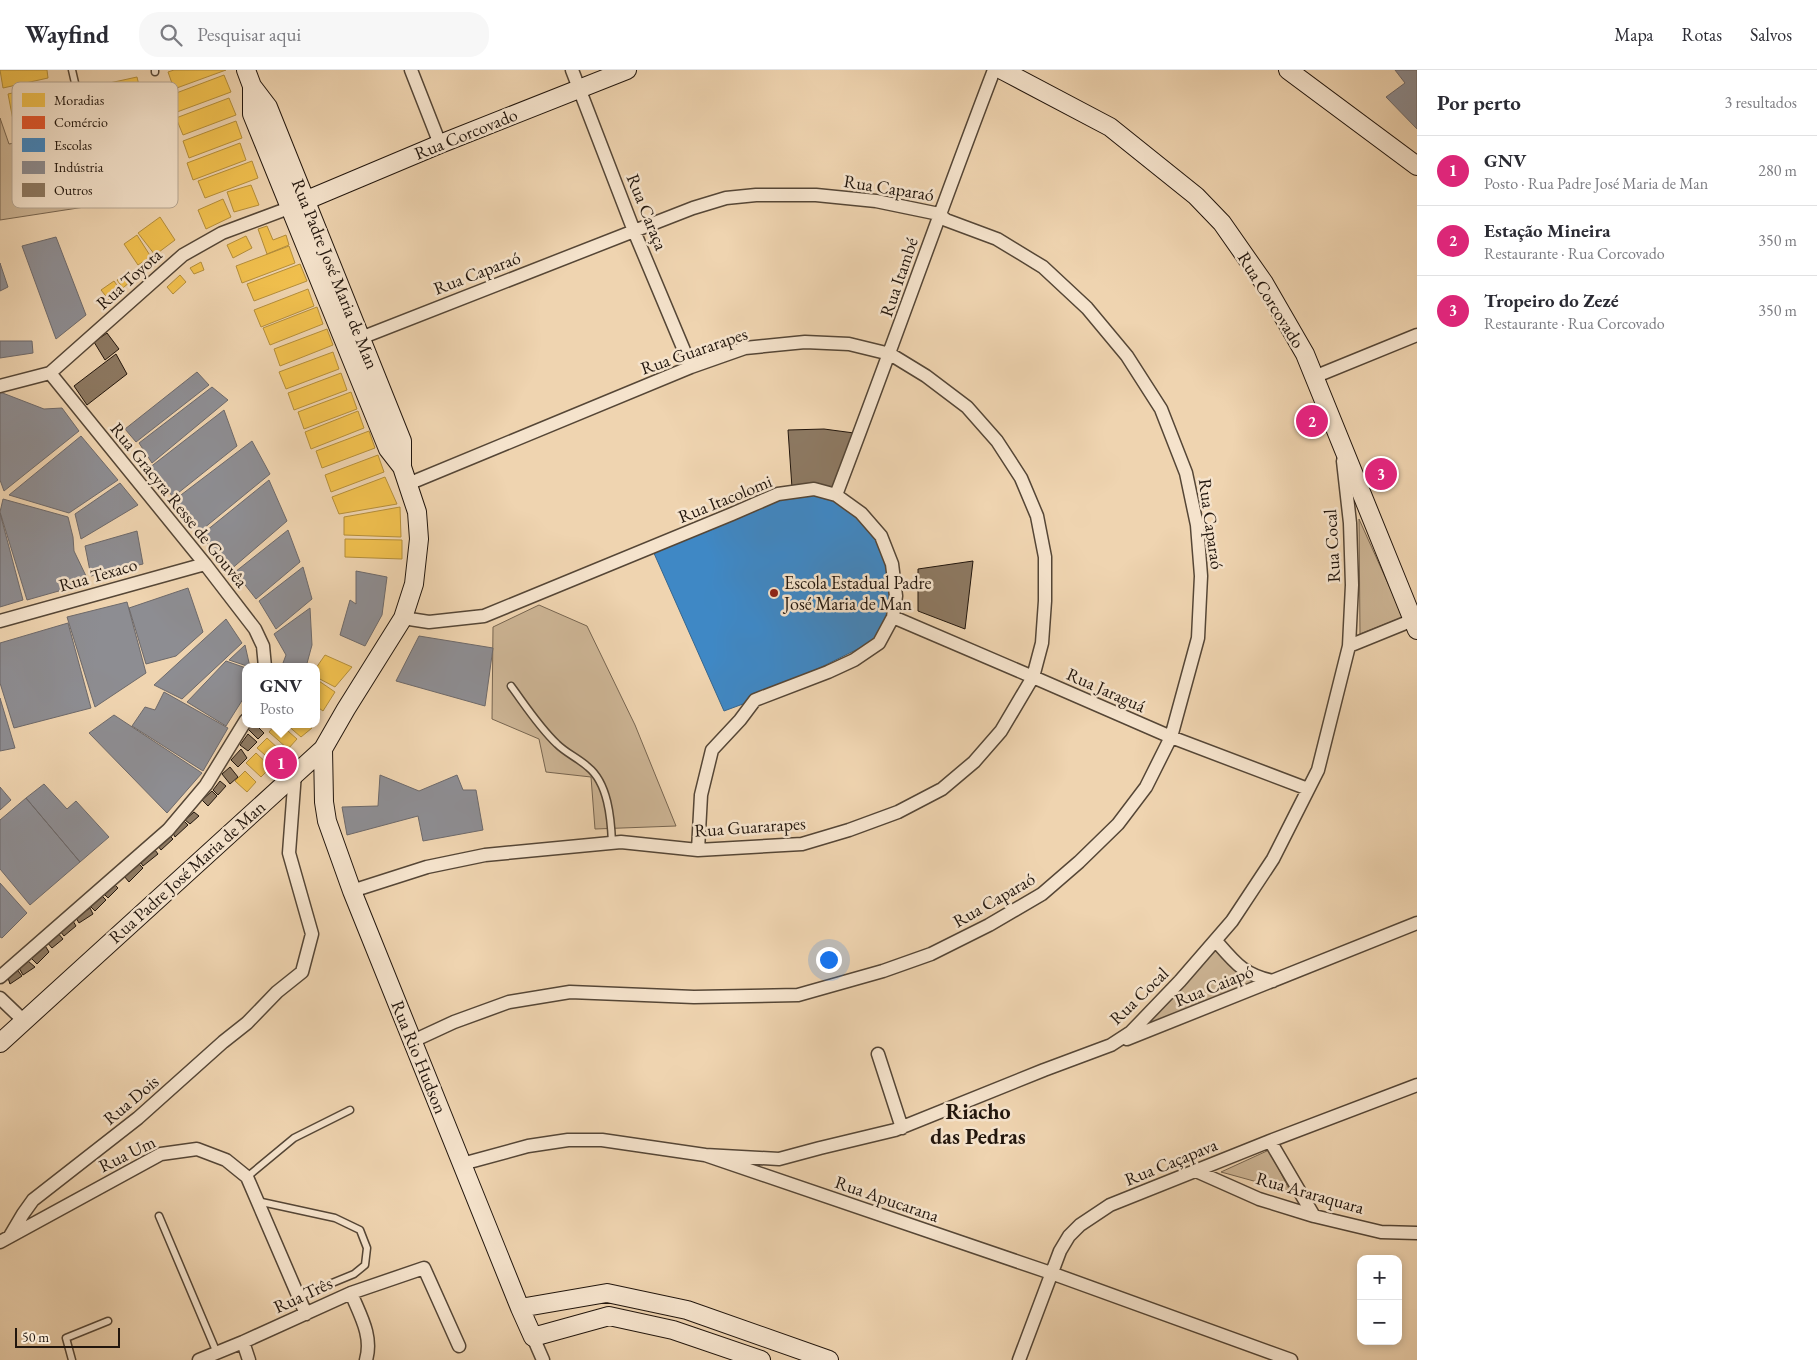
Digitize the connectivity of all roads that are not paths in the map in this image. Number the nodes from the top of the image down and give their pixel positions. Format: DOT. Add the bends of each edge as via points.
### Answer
graph roads {
  1 [pos="411,70"];
  2 [pos="572,70"];
  3 [pos="627,70"];
  4 [pos="994,70"];
  5 [pos="1002,70"];
  6 [pos="1288,70"];
  7 [pos="249,78"];
  8 [pos="580,89"];
  9 [pos="252,108"];
  10 [pos="440,144"];
  11 [pos="1417,166"];
  12 [pos="306,201"];
  13 [pos="289,208"];
  14 [pos="939,214"];
  15 [pos="634,231"];
  16 [pos="1417,334"];
  17 [pos="353,342"];
  18 [pos="890,354"];
  19 [pos="691,367"];
  20 [pos="50,373"];
  21 [pos="1314,377"];
  22 [pos="0,386"];
  23 [pos="1342,443"];
  24 [pos="408,484"];
  25 [pos="836,495"];
  26 [pos="205,564"];
  27 [pos="403,618"];
  28 [pos="893,618"];
  29 [pos="0,621"];
  30 [pos="1415,625"];
  31 [pos="1349,646"];
  32 [pos="264,663"];
  33 [pos="1033,676"];
  34 [pos="511,686"];
  35 [pos="242,726"];
  36 [pos="1170,737"];
  37 [pos="322,748"];
  38 [pos="295,773"];
  39 [pos="1308,789"];
  40 [pos="612,842"];
  41 [pos="698,850"];
  42 [pos="352,891"];
  43 [pos="1417,923"];
  44 [pos="1216,941"];
  45 [pos="0,978"];
  46 [pos="1273,981"];
  47 [pos="0,998"];
  48 [pos="24,1021"];
  49 [pos="413,1041"];
  50 [pos="0,1043"];
  51 [pos="1111,1045"];
  52 [pos="878,1054"];
  53 [pos="1417,1085"];
  54 [pos="350,1110"];
  55 [pos="902,1128"];
  56 [pos="1270,1141"];
  57 [pos="705,1155"];
  58 [pos="462,1164"];
  59 [pos="1196,1171"];
  60 [pos="247,1177"];
  61 [pos="257,1201"];
  62 [pos="159,1216"];
  63 [pos="1314,1216"];
  64 [pos="1417,1234"];
  65 [pos="5,1239"];
  66 [pos="1051,1273"];
  67 [pos="351,1293"];
  68 [pos="298,1297"];
  69 [pos="520,1308"];
  70 [pos="306,1314"];
  71 [pos="108,1321"];
  72 [pos="533,1337"];
  73 [pos="243,1342"];
  74 [pos="458,1346"];
  75 [pos="217,1353"];
  76 [pos="72,1360"];
  77 [pos="199,1360"];
  78 [pos="249,1360"];
  79 [pos="366,1360"];
  80 [pos="542,1360"];
  81 [pos="761,1360"];
  82 [pos="829,1360"];
  83 [pos="1019,1360"];
  84 [pos="1291,1360"];
  1 -- 10 [label="street"];
  2 -- 8 [label="street, Rua Caraça"];
  3 -- 8 [label="street, Rua Corcovado"];
  4 -- 14 [label="street, Rua Itambé"];
  5 -- 21 [label="street, Rua Corcovado" via="1110,127 1196,196 1222,223 1264,282 1305,354"];
  6 -- 11 [label="street"];
  7 -- 9 [label="street, Rua Padre José Maria de Man"];
  7 -- 12 [label="street, Rua Padre José Maria de Man" via="268,107"];
  8 -- 10 [label="street, Rua Corcovado"];
  8 -- 15 [label="street, Rua Caraça"];
  9 -- 12 [label="street" via="260,118 294,204 298,206"];
  9 -- 13 [label="street, Rua Padre José Maria de Man"];
  10 -- 12 [label="street, Rua Corcovado"];
  12 -- 17 [label="street, Rua Padre José Maria de Man"];
  13 -- 17 [label="street, Rua Padre José Maria de Man"];
  13 -- 20 [label="street, Rua Toyota" via="222,233 183,255"];
  14 -- 15 [label="street, Rua Caparaó" via="876,200 756,195 726,198"];
  14 -- 18 [label="street, Rua Itambé"];
  14 -- 36 [label="street, Rua Caparaó" via="946,220 997,240 1043,267 1087,308 1127,356 1161,409 1186,473 1197,525 1201,576 1198,638"];
  15 -- 17 [label="street, Rua Caparaó"];
  15 -- 19 [label="street, Rua Caraça"];
  16 -- 21 [label="street"];
  17 -- 24 [label="street, Rua Padre José Maria de Man" via="388,449 402,467"];
  18 -- 19 [label="street, Rua Guararapes" via="849,344 805,342 745,348"];
  18 -- 25 [label="street, Rua Itambé"];
  18 -- 33 [label="street, Rua Guararapes" via="967,407 996,441 1038,516 1045,557 1045,601 1042,643"];
  19 -- 24 [label="street, Rua Guararapes"];
  20 -- 22 [label="street, Rua Toyota"];
  20 -- 26 [label="street, Rua Gracyra Resse de Gouvêa"];
  21 -- 23 [label="street, Rua Corcovado"];
  23 -- 30 [label="street, Rua Corcovado"];
  23 -- 31 [label="street, Rua Cocal" via="1352,585"];
  24 -- 27 [label="street, Rua Padre José Maria de Man" via="417,512 419,539 414,584"];
  25 -- 27 [label="street, Rua Itacolomi" via="814,489 778,494 484,616 429,622"];
  25 -- 28 [label="street, Rua Itacolomi" via="861,513 881,536 892,564 896,596"];
  26 -- 29 [label="street, Rua Texaco"];
  26 -- 32 [label="street, Rua Gracyra Resse de Gouvêa" via="255,629"];
  27 -- 37 [label="street, Rua Padre José Maria de Man"];
  28 -- 33 [label="street, Rua Jaraguá"];
  28 -- 41 [label="street, Rua Itacolomi" via="879,643 854,660 755,700 712,750 701,795"];
  30 -- 31 [label="street"];
  31 -- 39 [label="street, Rua Cocal" via="1318,770"];
  33 -- 36 [label="street, Rua Jaraguá"];
  33 -- 41 [label="street, Rua Guararapes" via="1001,731 974,762 942,789 898,812 802,844"];
  34 -- 40 [label="lane" via="556,743 595,774 606,798"];
  35 -- 45 [label="street" via="206,785 168,830"];
  36 -- 39 [label="street, Rua Jaraguá"];
  36 -- 49 [label="street, Rua Caparaó" via="1146,787 1118,824 1080,862 1042,894 931,954 798,995 694,997 570,992 509,1002"];
  37 -- 38 [label="street, Rua Padre José Maria de Man"];
  37 -- 42 [label="street, Rua Rio Hudson" via="327,821"];
  38 -- 48 [label="street, Rua Padre José Maria de Man"];
  38 -- 65 [label="street, Rua Dois" via="289,853 312,934 302,972 138,1118 33,1200"];
  39 -- 44 [label="street, Rua Cocal" via="1273,859"];
  40 -- 41 [label="street, Rua Guararapes"];
  40 -- 42 [label="street, Rua Guararapes" via="485,855 427,867"];
  42 -- 49 [label="street, Rua Rio Hudson"];
  43 -- 46 [label="street, Rua Caiapó"];
  44 -- 46 [label="street, Rua Caiapó" via="1236,964 1257,978"];
  44 -- 51 [label="street, Rua Cocal" via="1131,1032"];
  46 -- 51 [label="street, Rua Caiapó"];
  47 -- 48 [label="street"];
  48 -- 50 [label="street, Rua Padre José Maria de Man"];
  49 -- 58 [label="street, Rua Rio Hudson"];
  51 -- 55 [label="street, Rua Cocal"];
  52 -- 55 [label="street"];
  53 -- 56 [label="street, Rua Caçapava"];
  54 -- 60 [label="lane" via="294,1138"];
  55 -- 57 [label="street, Rua Cocal" via="779,1159"];
  56 -- 59 [label="street, Rua Caçapava"];
  56 -- 63 [label="street"];
  57 -- 58 [label="street, Rua Apucarana" via="602,1140 568,1140 528,1146"];
  57 -- 66 [label="street, Rua Apucarana"];
  58 -- 69 [label="street, Rua Rio Hudson"];
  59 -- 63 [label="street, Rua Araraquara" via="1259,1199"];
  59 -- 66 [label="street, Rua Caçapava" via="1110,1205 1080,1225 1069,1236"];
  60 -- 61 [label="street, Rua Um"];
  60 -- 65 [label="street, Rua Um" via="226,1160 197,1149 161,1154"];
  61 -- 68 [label="street, Rua Um"];
  61 -- 68 [label="lane" via="334,1218 360,1230 367,1248 365,1264 354,1274"];
  62 -- 75 [label="lane"];
  63 -- 64 [label="street, Rua Araraquara" via="1381,1232"];
  66 -- 83 [label="street, Rua Caçapava"];
  66 -- 84 [label="street, Rua Apucarana"];
  67 -- 70 [label="street, Rua Três"];
  67 -- 74 [label="street, Rua Três" via="424,1268"];
  67 -- 79 [label="street" via="366,1330 369,1348"];
  68 -- 70 [label="street, Rua Um"];
  69 -- 72 [label="street, Rua Rio Hudson"];
  69 -- 82 [label="street" via="607,1293 688,1310"];
  70 -- 73 [label="street, Rua Três"];
  71 -- 76 [label="lane" via="66,1338"];
  72 -- 80 [label="street, Rua Rio Hudson"];
  72 -- 81 [label="street" via="609,1316 672,1330"];
  73 -- 75 [label="street, Rua Três"];
  73 -- 78 [label="street"];
  75 -- 77 [label="street, Rua Três"];
}
